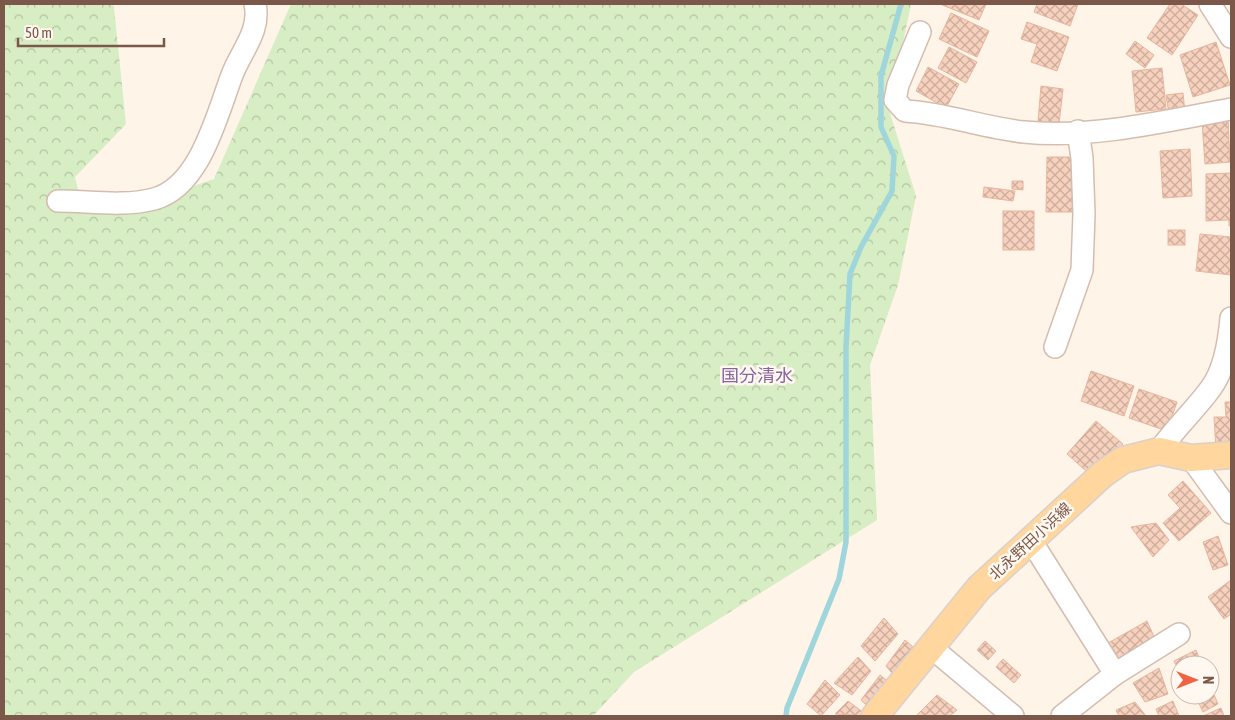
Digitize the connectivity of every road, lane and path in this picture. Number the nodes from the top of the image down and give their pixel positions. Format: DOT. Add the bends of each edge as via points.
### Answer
graph roads {
  1 [pos="255,4"];
  2 [pos="1210,4"];
  3 [pos="920,32"];
  4 [pos="1231,37"];
  5 [pos="1231,108"];
  6 [pos="1078,132"];
  7 [pos="58,201"];
  8 [pos="1231,318"];
  9 [pos="1055,347"];
  10 [pos="1159,451"];
  11 [pos="1231,454"];
  12 [pos="1191,458"];
  13 [pos="1231,513"];
  14 [pos="1030,540"];
  15 [pos="1178,634"];
  16 [pos="932,648"];
  17 [pos="1115,674"];
  18 [pos="875,716"];
  19 [pos="1013,716"];
  20 [pos="1062,716"];
  1 -- 7 [label="street" via="257,11 252,35 233,73 216,122 193,168 180,186 154,199 114,203"];
  2 -- 4 [label="street"];
  3 -- 6 [label="street" via="898,85 896,100 904,111 925,112 1024,132"];
  5 -- 6 [label="street" via="1114,129"];
  6 -- 9 [label="street" via="1084,205 1082,270"];
  8 -- 10 [label="street" via="1229,344 1212,387"];
  10 -- 12 [label="main road, 北永野田小浜線"];
  10 -- 14 [label="main road, 北永野田小浜線" via="1116,464"];
  11 -- 12 [label="main road, 北永野田小浜線"];
  12 -- 13 [label="street"];
  14 -- 16 [label="main road, 北永野田小浜線" via="979,588"];
  14 -- 17 [label="street"];
  15 -- 17 [label="street"];
  16 -- 18 [label="main road, 北永野田小浜線"];
  16 -- 19 [label="street"];
  17 -- 20 [label="street"];
}
